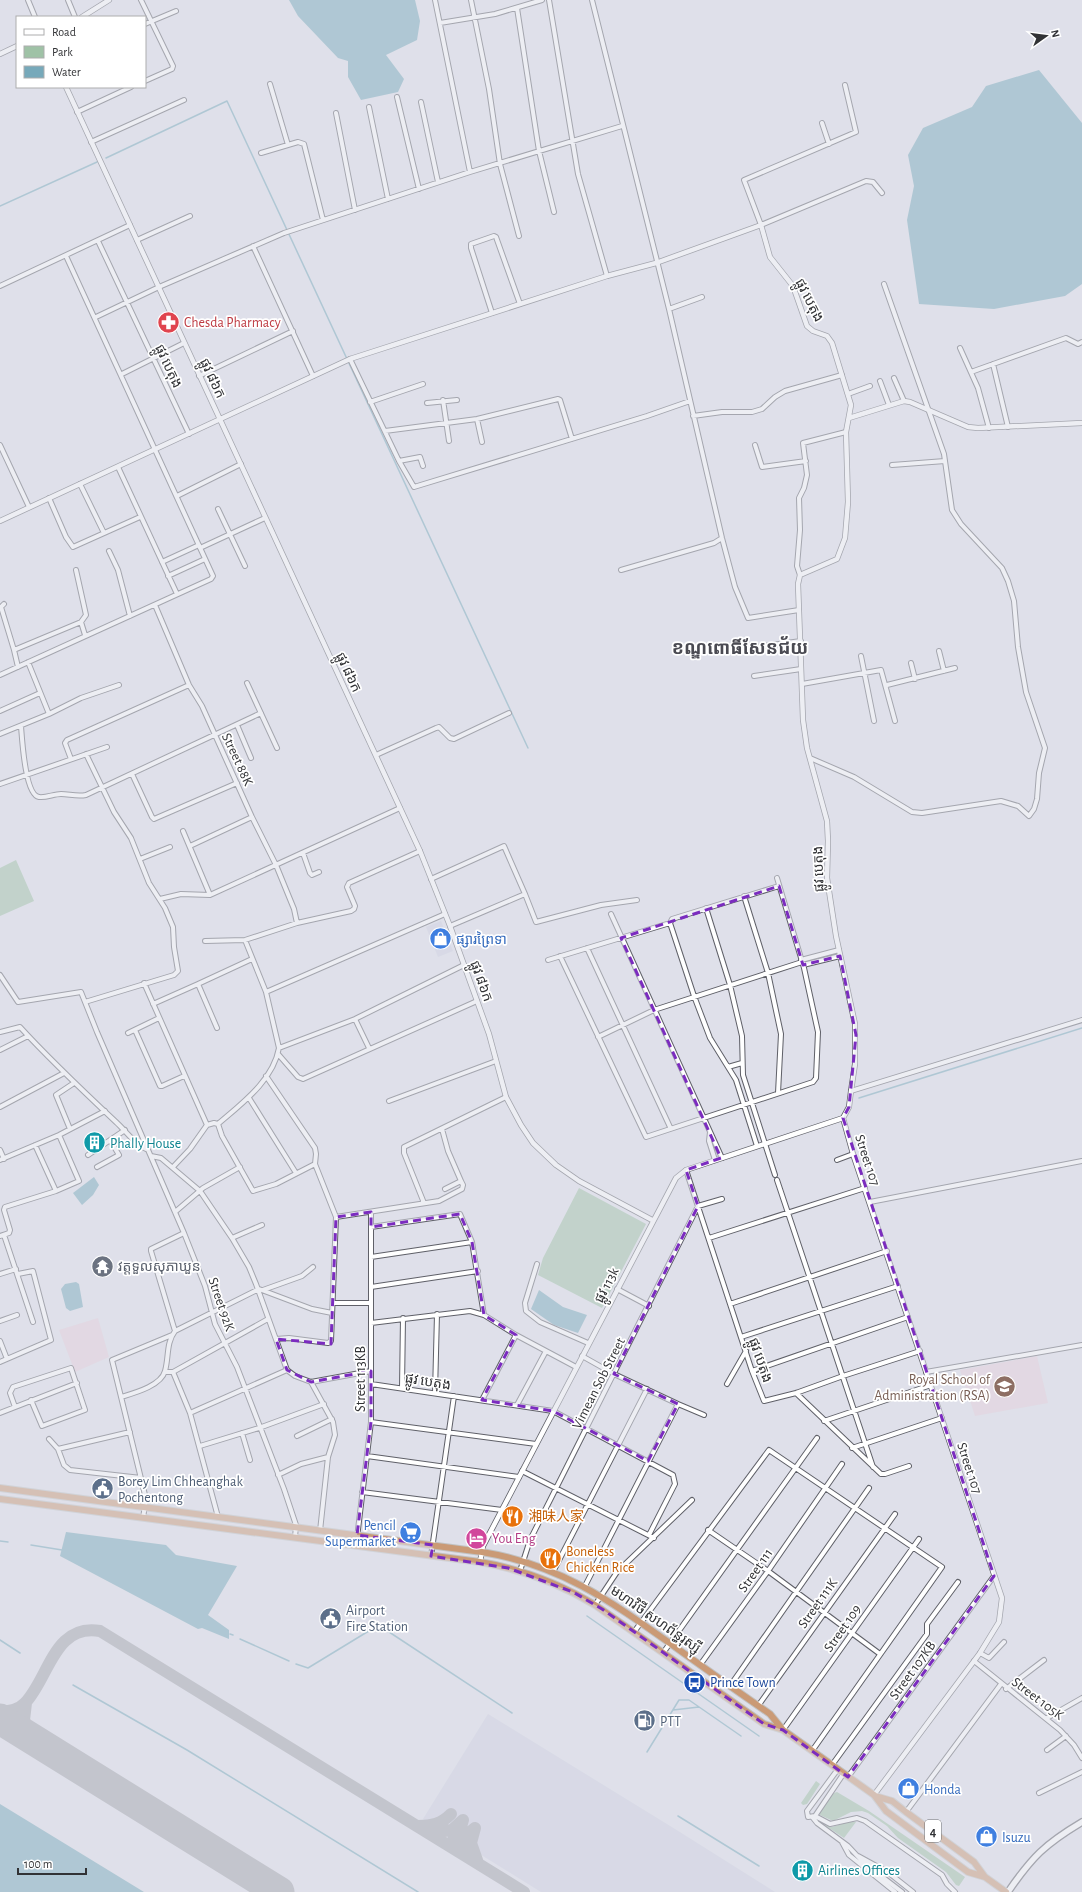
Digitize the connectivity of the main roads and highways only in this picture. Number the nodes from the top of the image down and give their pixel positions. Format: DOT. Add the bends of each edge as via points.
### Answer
graph roads {
  1 [pos="0,1488"];
  2 [pos="0,1499"];
  3 [pos="783,1730"];
  4 [pos="874,1795"];
  5 [pos="1082,1822"];
  6 [pos="985,1877"];
  7 [pos="1007,1892"];
  1 -- 3 [label="highway, មហាវិថី សហព័ន្ធរុស្ស៊ី / 4" via="433,1545 522,1560 601,1595 770,1714"];
  2 -- 3 [label="highway, មហាវិថី សហព័ន្ធរុស្ស៊ី / 4" via="480,1562 520,1571 573,1592 595,1604 764,1724"];
  3 -- 4 [label="highway, មហាវិថី សហព័ន្ធរុស្ស៊ី / 4"];
  4 -- 6 [label="highway, មហាវិថី សហព័ន្ធរុស្ស៊ី / 4" via="892,1802 974,1862"];
  4 -- 6 [label="highway, មហាវិថី សហព័ន្ធរុស្ស៊ី / 4" via="886,1811 968,1872"];
  5 -- 7 [label="main road" via="1055,1838 1028,1862"];
  6 -- 7 [label="highway, មហាវិថី សហព័ន្ធរុស្ស៊ី / 4"];
}
